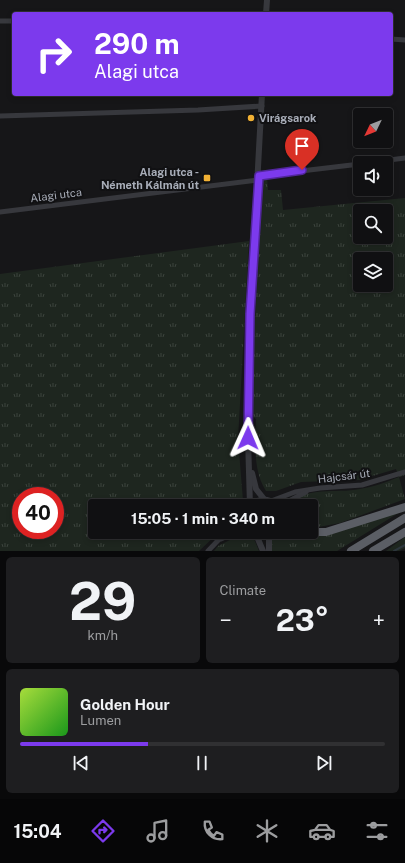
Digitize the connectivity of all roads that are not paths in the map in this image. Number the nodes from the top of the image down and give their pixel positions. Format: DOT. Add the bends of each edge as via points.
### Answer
graph roads {
  1 [pos="267,0"];
  2 [pos="266,12"];
  3 [pos="0,21"];
  4 [pos="12,21"];
  5 [pos="393,39"];
  6 [pos="405,40"];
  7 [pos="262,96"];
  8 [pos="262,106"];
  9 [pos="0,116"];
  10 [pos="405,158"];
  11 [pos="393,160"];
  12 [pos="353,165"];
  13 [pos="258,178"];
  14 [pos="0,212"];
  15 [pos="249,460"];
  16 [pos="405,472"];
  17 [pos="308,490"];
  18 [pos="250,499"];
  19 [pos="266,499"];
  20 [pos="270,499"];
  21 [pos="292,499"];
  22 [pos="405,506"];
  23 [pos="405,518"];
  24 [pos="318,532"];
  25 [pos="405,532"];
  26 [pos="396,537"];
  27 [pos="219,539"];
  28 [pos="223,539"];
  29 [pos="258,539"];
  30 [pos="269,539"];
  31 [pos="215,543"];
  32 [pos="208,551"];
  33 [pos="263,551"];
  34 [pos="269,551"];
  35 [pos="351,551"];
  36 [pos="373,551"];
  37 [pos="381,551"];
  1 -- 2 [label="street"];
  3 -- 4 [label="street"];
  5 -- 6 [label="street"];
  7 -- 8 [label="street"];
  8 -- 9 [label="street"];
  8 -- 13 [label="street"];
  10 -- 11 [label="street"];
  12 -- 13 [label="street, Alagi utca"];
  13 -- 14 [label="street, Alagi utca"];
  13 -- 15 [label="street" via="250,314"];
  15 -- 18 [label="street"];
  15 -- 19 [label="street" via="256,489"];
  16 -- 17 [label="street, Hajcsár út" via="362,485"];
  17 -- 20 [label="street, Hajcsár út"];
  17 -- 21 [label="street, Hajcsár út"];
  22 -- 24 [label="highway" via="326,532"];
  23 -- 35 [label="highway"];
  25 -- 26 [label="highway"];
  26 -- 36 [label="highway"];
  26 -- 37 [label="highway"];
  27 -- 31 [label="street"];
  28 -- 31 [label="street"];
  29 -- 33 [label="street"];
  30 -- 34 [label="street"];
  31 -- 32 [label="street"];
}
